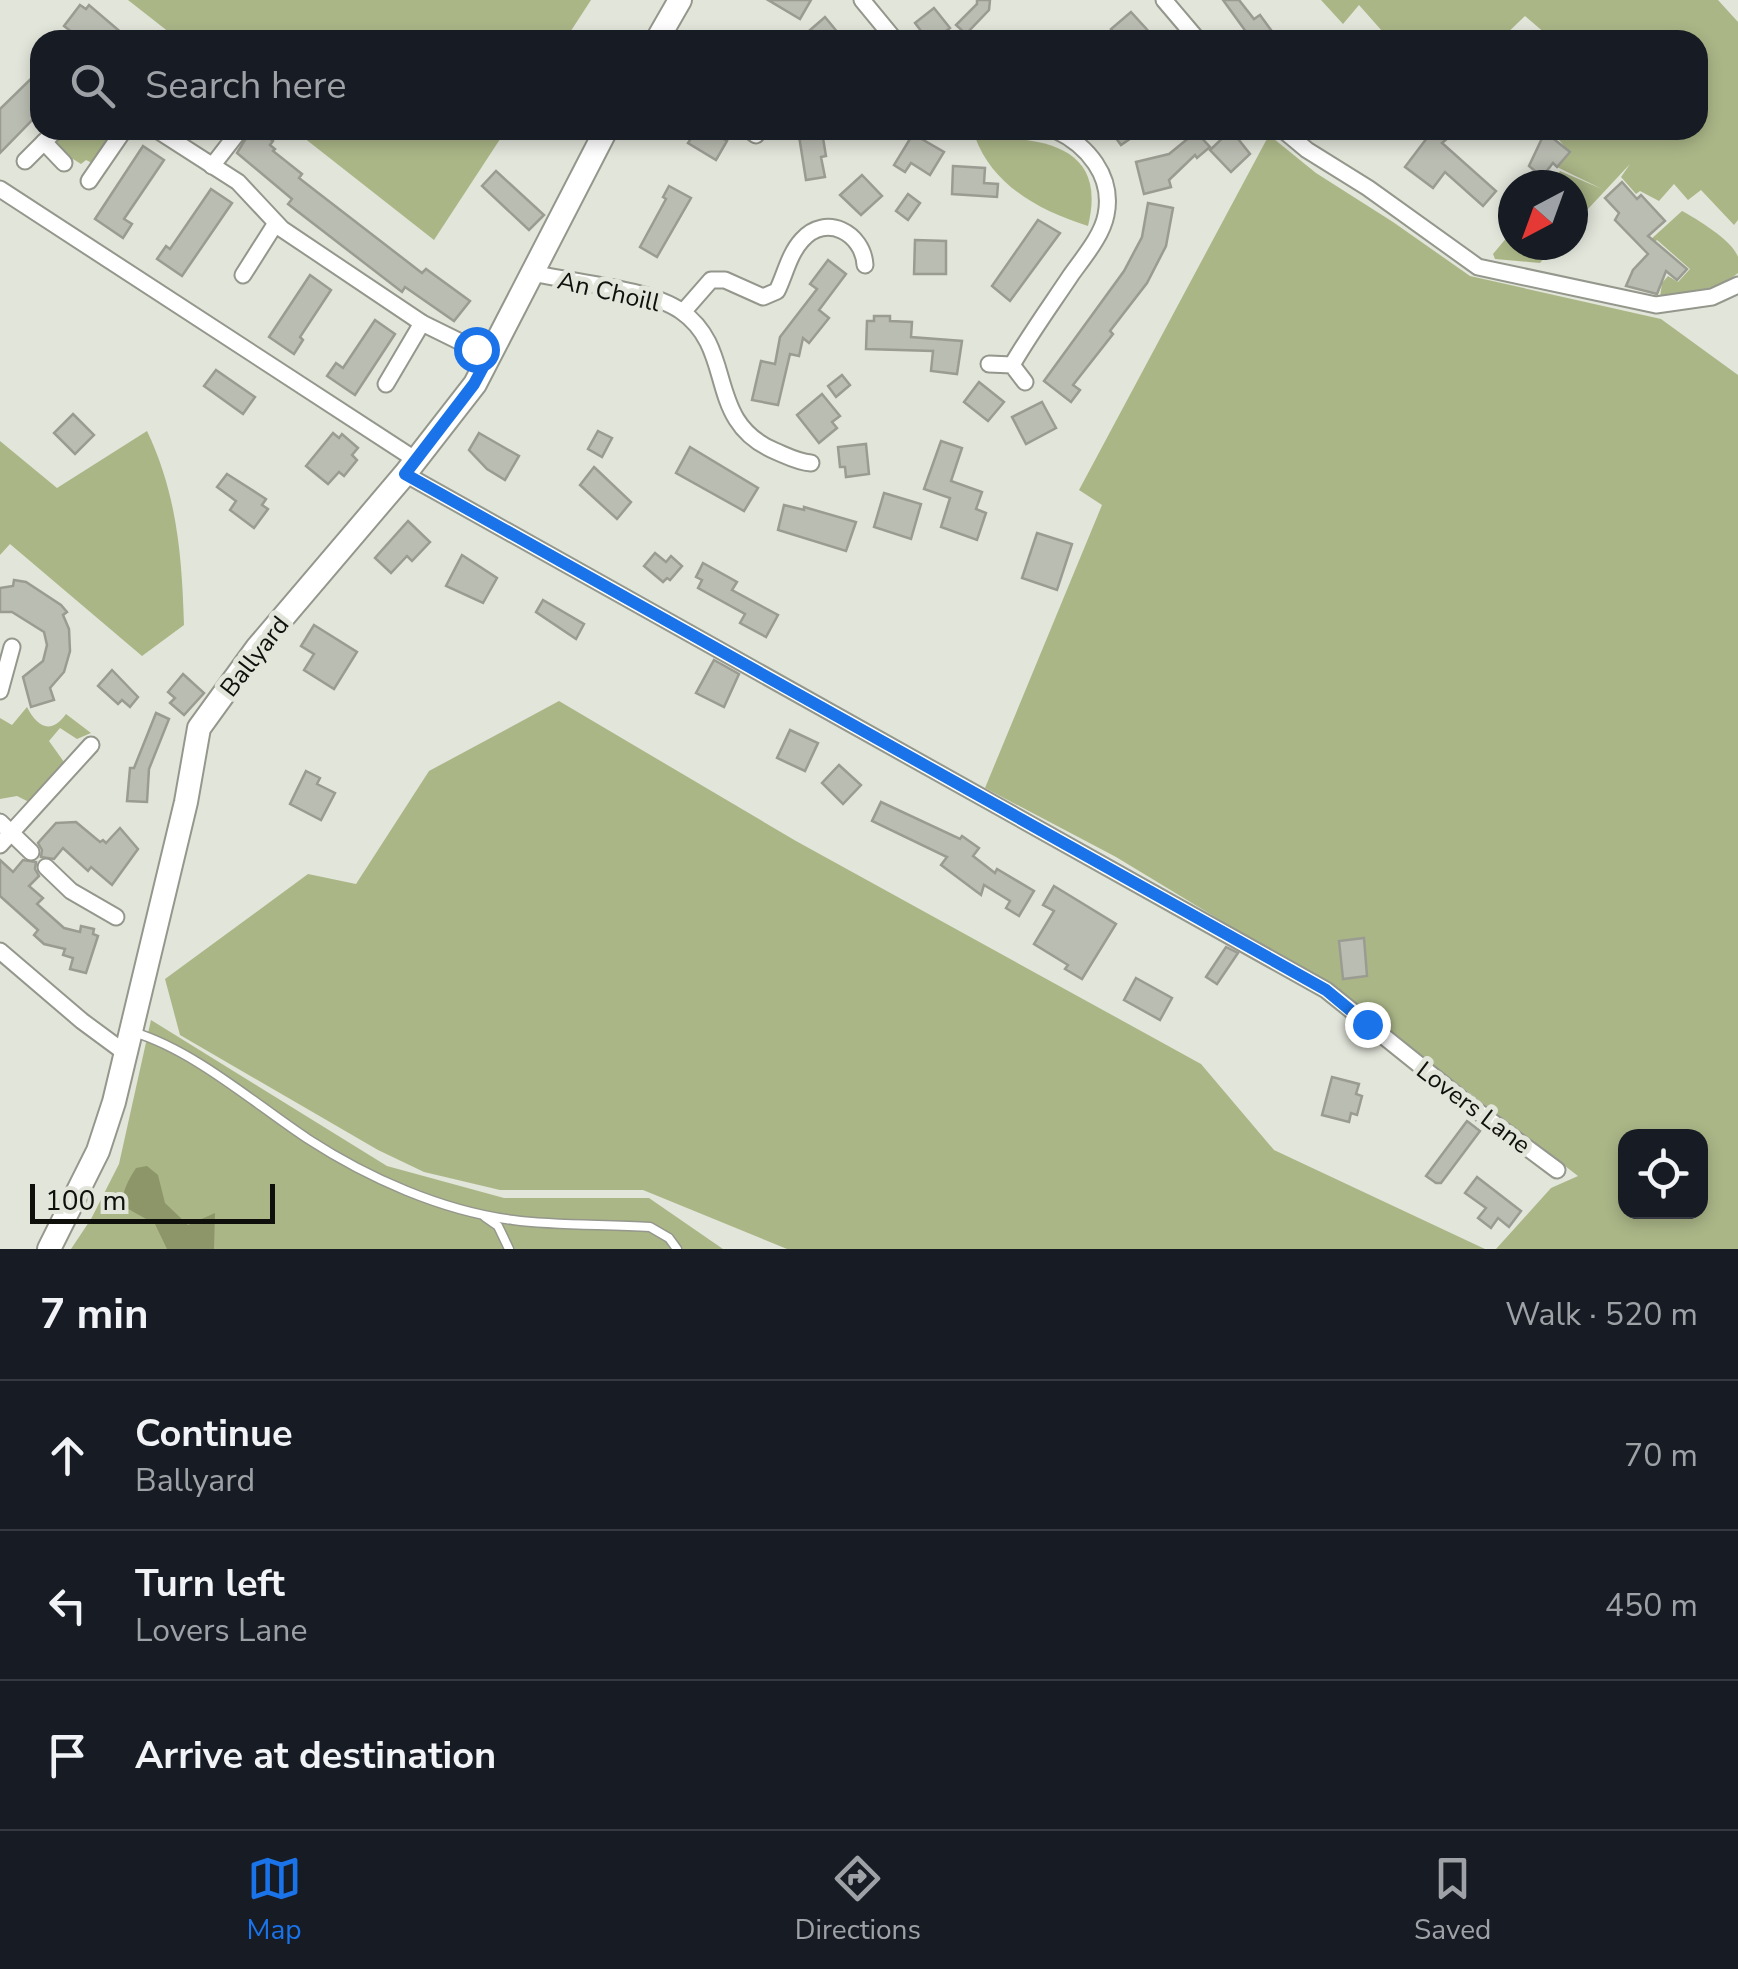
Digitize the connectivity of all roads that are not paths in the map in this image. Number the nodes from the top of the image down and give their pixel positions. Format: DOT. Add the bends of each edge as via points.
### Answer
graph roads {
  1 [pos="680,0"];
  2 [pos="862,0"];
  3 [pos="1164,0"];
  4 [pos="664,30"];
  5 [pos="887,30"];
  6 [pos="1190,30"];
  7 [pos="46,140"];
  8 [pos="52,140"];
  9 [pos="117,140"];
  10 [pos="172,140"];
  11 [pos="232,140"];
  12 [pos="601,140"];
  13 [pos="1076,140"];
  14 [pos="1295,140"];
  15 [pos="26,160"];
  16 [pos="64,164"];
  17 [pos="212,166"];
  18 [pos="89,180"];
  19 [pos="0,188"];
  20 [pos="276,224"];
  21 [pos="865,265"];
  22 [pos="534,274"];
  23 [pos="243,275"];
  24 [pos="1738,285"];
  25 [pos="682,312"];
  26 [pos="422,323"];
  27 [pos="489,356"];
  28 [pos="990,364"];
  29 [pos="1012,365"];
  30 [pos="1025,382"];
  31 [pos="386,384"];
  32 [pos="410,467"];
  33 [pos="802,482"];
  34 [pos="12,647"];
  35 [pos="0,692"];
  36 [pos="92,744"];
  37 [pos="4,833"];
  38 [pos="30,852"];
  39 [pos="46,867"];
  40 [pos="116,917"];
  41 [pos="0,950"];
  42 [pos="126,1041"];
  43 [pos="1557,1170"];
  44 [pos="482,1214"];
  45 [pos="49,1249"];
  46 [pos="510,1249"];
  47 [pos="676,1249"];
  1 -- 4 [label="street"];
  2 -- 5 [label="street"];
  3 -- 6 [label="street"];
  7 -- 15 [label="street"];
  8 -- 16 [label="street"];
  9 -- 18 [label="street"];
  10 -- 17 [label="street"];
  11 -- 17 [label="street"];
  12 -- 22 [label="street, Ballyard"];
  13 -- 29 [label="street" via="1097,164 1107,192 1106,218"];
  14 -- 24 [label="street" via="1478,267 1656,305 1712,297"];
  17 -- 20 [label="street" via="238,182"];
  19 -- 32 [label="street, Lovers Lane"];
  20 -- 23 [label="street"];
  20 -- 26 [label="street"];
  21 -- 25 [label="street, An Choill" via="864,250 849,234 822,228 803,238 777,291 763,296 710,280"];
  22 -- 25 [label="street, An Choill" via="662,300"];
  22 -- 27 [label="street, Ballyard"];
  25 -- 33 [label="street, An Choill" via="712,352 730,415 764,446 806,462"];
  26 -- 27 [label="street"];
  26 -- 31 [label="street"];
  27 -- 32 [label="street, Ballyard"];
  28 -- 29 [label="street"];
  29 -- 30 [label="street"];
  32 -- 42 [label="street, Ballyard" via="257,648 200,728"];
  32 -- 43 [label="street, Lovers Lane" via="1326,990"];
  34 -- 35 [label="street"];
  36 -- 37 [label="street"];
  37 -- 38 [label="street"];
  39 -- 40 [label="street"];
  41 -- 42 [label="street"];
  42 -- 44 [label="lane" via="162,1043 376,1176"];
  42 -- 45 [label="street, Ballyard" via="98,1152"];
  44 -- 46 [label="lane"];
  44 -- 47 [label="lane" via="650,1226"];
}
